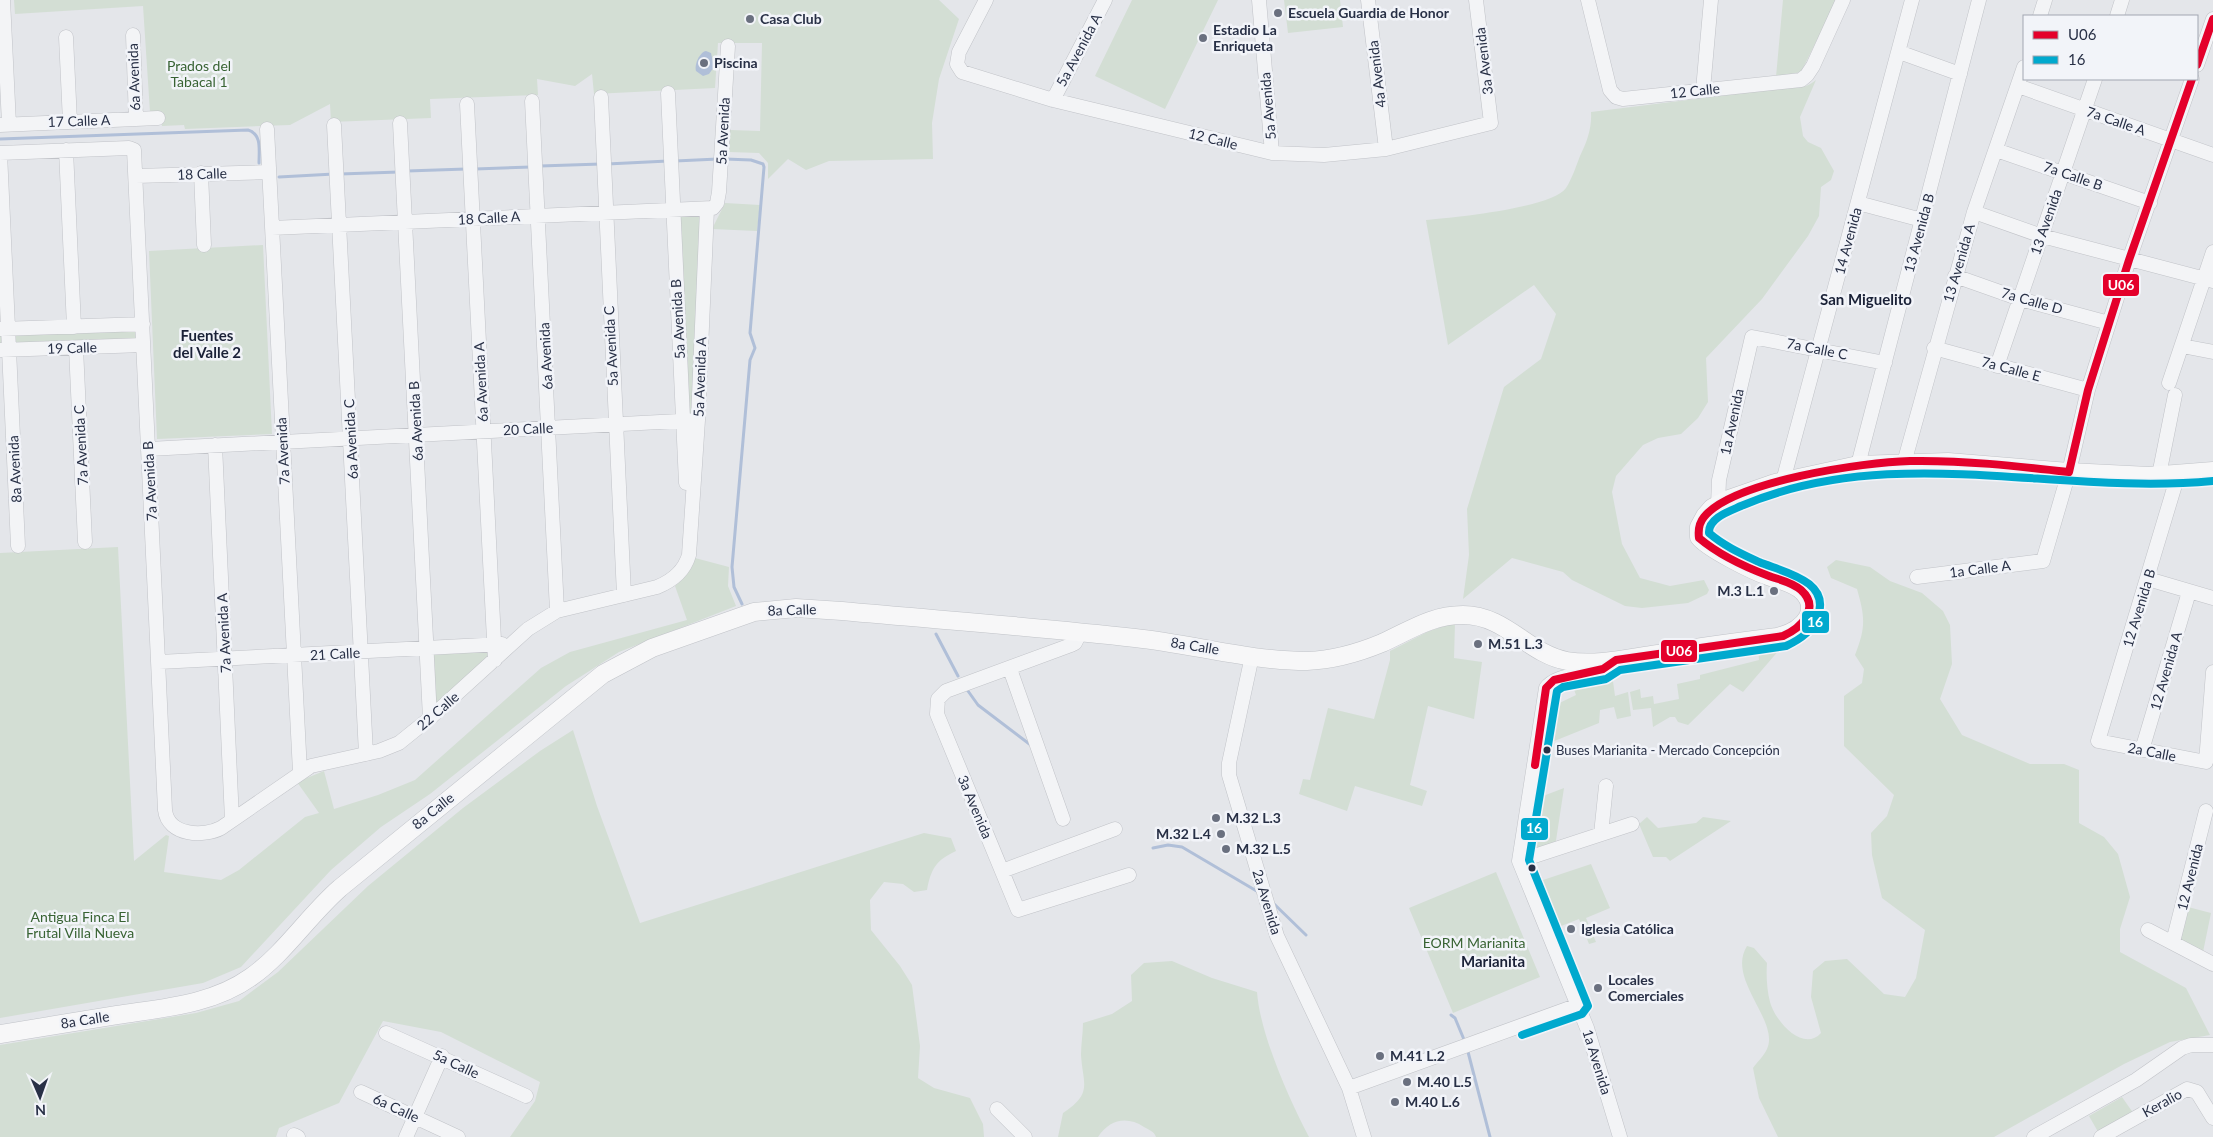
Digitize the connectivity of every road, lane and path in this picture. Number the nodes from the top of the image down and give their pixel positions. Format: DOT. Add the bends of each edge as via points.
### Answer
graph roads {
  1 [pos="3,0"];
  2 [pos="986,0"];
  3 [pos="1105,0"];
  4 [pos="1259,0"];
  5 [pos="1368,0"];
  6 [pos="1476,0"];
  7 [pos="1588,0"];
  8 [pos="1710,0"];
  9 [pos="1843,0"];
  10 [pos="1912,0"];
  11 [pos="1979,0"];
  12 [pos="2044,0"];
  13 [pos="2122,0"];
  14 [pos="2040,15"];
  15 [pos="2117,15"];
  16 [pos="2213,18"];
  17 [pos="133,35"];
  18 [pos="66,38"];
  19 [pos="728,46"];
  20 [pos="1899,52"];
  21 [pos="2198,62"];
  22 [pos="2023,69"];
  23 [pos="1960,74"];
  24 [pos="2095,80"];
  25 [pos="2192,80"];
  26 [pos="2018,86"];
  27 [pos="1704,90"];
  28 [pos="668,93"];
  29 [pos="601,97"];
  30 [pos="1053,100"];
  31 [pos="532,101"];
  32 [pos="467,104"];
  33 [pos="2085,110"];
  34 [pos="158,118"];
  35 [pos="136,119"];
  36 [pos="70,122"];
  37 [pos="400,123"];
  38 [pos="1491,123"];
  39 [pos="4,124"];
  40 [pos="334,125"];
  41 [pos="268,129"];
  42 [pos="2170,140"];
  43 [pos="1386,148"];
  44 [pos="66,150"];
  45 [pos="1996,150"];
  46 [pos="0,153"];
  47 [pos="1272,153"];
  48 [pos="2213,155"];
  49 [pos="269,172"];
  50 [pos="2063,173"];
  51 [pos="202,174"];
  52 [pos="136,176"];
  53 [pos="1858,203"];
  54 [pos="2150,203"];
  55 [pos="706,209"];
  56 [pos="672,210"];
  57 [pos="1974,212"];
  58 [pos="605,213"];
  59 [pos="538,216"];
  60 [pos="472,219"];
  61 [pos="1922,220"];
  62 [pos="406,222"];
  63 [pos="340,224"];
  64 [pos="272,228"];
  65 [pos="2042,236"];
  66 [pos="204,244"];
  67 [pos="2213,252"];
  68 [pos="2129,260"];
  69 [pos="1955,276"];
  70 [pos="2208,280"];
  71 [pos="2020,299"];
  72 [pos="2109,323"];
  73 [pos="142,324"];
  74 [pos="74,327"];
  75 [pos="4,329"];
  76 [pos="1750,339"];
  77 [pos="143,344"];
  78 [pos="2182,346"];
  79 [pos="76,348"];
  80 [pos="1934,348"];
  81 [pos="5,349"];
  82 [pos="1819,350"];
  83 [pos="2213,352"];
  84 [pos="1885,363"];
  85 [pos="1997,366"];
  86 [pos="2088,390"];
  87 [pos="698,420"];
  88 [pos="683,421"];
  89 [pos="615,424"];
  90 [pos="550,428"];
  91 [pos="484,431"];
  92 [pos="416,435"];
  93 [pos="351,438"];
  94 [pos="282,442"];
  95 [pos="215,445"];
  96 [pos="149,449"];
  97 [pos="1904,463"];
  98 [pos="1858,465"];
  99 [pos="2213,471"];
  100 [pos="2069,472"];
  101 [pos="2178,475"];
  102 [pos="2158,476"];
  103 [pos="1783,481"];
  104 [pos="1718,504"];
  105 [pos="85,542"];
  106 [pos="18,546"];
  107 [pos="689,546"];
  108 [pos="1916,577"];
  109 [pos="2148,579"];
  110 [pos="2189,592"];
  111 [pos="624,595"];
  112 [pos="2213,598"];
  113 [pos="557,611"];
  114 [pos="1080,633"];
  115 [pos="510,644"];
  116 [pos="494,645"];
  117 [pos="428,649"];
  118 [pos="360,653"];
  119 [pos="294,656"];
  120 [pos="1252,656"];
  121 [pos="226,659"];
  122 [pos="495,660"];
  123 [pos="1616,660"];
  124 [pos="159,662"];
  125 [pos="1010,669"];
  126 [pos="2213,672"];
  127 [pos="2212,699"];
  128 [pos="430,718"];
  129 [pos="2098,741"];
  130 [pos="2142,750"];
  131 [pos="366,754"];
  132 [pos="300,772"];
  133 [pos="1606,786"];
  134 [pos="2206,811"];
  135 [pos="165,815"];
  136 [pos="1063,819"];
  137 [pos="232,820"];
  138 [pos="1632,824"];
  139 [pos="1115,829"];
  140 [pos="1601,834"];
  141 [pos="1519,861"];
  142 [pos="1002,871"];
  143 [pos="1129,875"];
  144 [pos="2148,930"];
  145 [pos="2173,942"];
  146 [pos="2213,964"];
  147 [pos="1578,1005"];
  148 [pos="386,1033"];
  149 [pos="0,1034"];
  150 [pos="2213,1045"];
  151 [pos="442,1056"];
  152 [pos="1349,1088"];
  153 [pos="361,1092"];
  154 [pos="526,1096"];
  155 [pos="997,1109"];
  156 [pos="415,1117"];
  157 [pos="2213,1118"];
  158 [pos="406,1137"];
  159 [pos="458,1137"];
  160 [pos="1025,1137"];
  161 [pos="1364,1137"];
  162 [pos="1620,1137"];
  163 [pos="2034,1137"];
  164 [pos="2101,1137"];
  1 -- 39 [label="street"];
  2 -- 30 [label="street, 12 Calle" via="956,64 962,72"];
  3 -- 30 [label="street, 5a Avenida A"];
  4 -- 47 [label="street, 5a Avenida"];
  5 -- 43 [label="street, 4a Avenida"];
  6 -- 38 [label="street, 3a Avenida"];
  7 -- 27 [label="street, 12 Calle" via="1610,90 1618,99"];
  8 -- 27 [label="street"];
  9 -- 27 [label="street, 12 Calle" via="1810,72 1796,81"];
  10 -- 20 [label="street, 14 Avenida"];
  11 -- 23 [label="street, 13 Avenida B"];
  12 -- 14 [label="street"];
  13 -- 15 [label="street"];
  16 -- 21 [label="street"];
  17 -- 35 [label="street, 6a Avenida"];
  18 -- 36 [label="street"];
  19 -- 55 [label="street, 5a Avenida" via="718,201"];
  20 -- 23 [label="street"];
  20 -- 53 [label="street, 14 Avenida"];
  22 -- 26 [label="street, 13 Avenida A"];
  23 -- 61 [label="street, 13 Avenida B"];
  24 -- 33 [label="street, 13 Avenida"];
  25 -- 42 [label="street"];
  26 -- 33 [label="street, 7a Calle A"];
  26 -- 45 [label="street, 13 Avenida A"];
  28 -- 56 [label="street, 5a Avenida B"];
  29 -- 58 [label="street, 5a Avenida C"];
  30 -- 47 [label="street, 12 Calle"];
  31 -- 59 [label="street, 6a Avenida"];
  32 -- 60 [label="street, 6a Avenida A"];
  33 -- 42 [label="street, 7a Calle A"];
  33 -- 50 [label="street, 13 Avenida"];
  34 -- 35 [label="street, 17 Calle A"];
  35 -- 36 [label="street, 17 Calle A"];
  36 -- 39 [label="street, 17 Calle A"];
  37 -- 62 [label="street, 6a Avenida B"];
  38 -- 43 [label="street, 12 Calle"];
  40 -- 63 [label="street, 6a Avenida C"];
  41 -- 49 [label="street, 7a Avenida"];
  42 -- 48 [label="street, 7a Calle A"];
  42 -- 54 [label="street"];
  43 -- 47 [label="street, 12 Calle" via="1324,155"];
  44 -- 46 [label="street"];
  44 -- 52 [label="street, 7a Avenida B" via="133,148"];
  44 -- 74 [label="street"];
  45 -- 50 [label="street, 7a Calle B"];
  45 -- 57 [label="street, 13 Avenida A"];
  46 -- 75 [label="street, 8a Avenida"];
  49 -- 51 [label="street, 18 Calle"];
  49 -- 64 [label="street, 7a Avenida"];
  50 -- 54 [label="street, 7a Calle B"];
  50 -- 65 [label="street, 13 Avenida"];
  51 -- 52 [label="street, 18 Calle"];
  51 -- 66 [label="street"];
  52 -- 73 [label="street, 7a Avenida B"];
  53 -- 61 [label="street"];
  53 -- 82 [label="street, 14 Avenida"];
  54 -- 68 [label="street"];
  55 -- 56 [label="street, 18 Calle A"];
  55 -- 87 [label="street, 5a Avenida A"];
  56 -- 58 [label="street, 18 Calle A"];
  56 -- 88 [label="street, 5a Avenida B"];
  57 -- 65 [label="street"];
  57 -- 69 [label="street, 13 Avenida A"];
  58 -- 59 [label="street, 18 Calle A"];
  58 -- 89 [label="street, 5a Avenida C"];
  59 -- 60 [label="street, 18 Calle A"];
  59 -- 90 [label="street, 6a Avenida"];
  60 -- 62 [label="street, 18 Calle A"];
  60 -- 91 [label="street, 6a Avenida A"];
  61 -- 84 [label="street, 13 Avenida B"];
  62 -- 63 [label="street, 18 Calle A"];
  62 -- 92 [label="street, 6a Avenida B"];
  63 -- 64 [label="street, 18 Calle A"];
  63 -- 93 [label="street, 6a Avenida C"];
  64 -- 94 [label="street, 7a Avenida"];
  65 -- 68 [label="street"];
  65 -- 71 [label="street, 13 Avenida"];
  67 -- 70 [label="street"];
  68 -- 70 [label="street"];
  68 -- 72 [label="street"];
  69 -- 71 [label="street, 7a Calle D"];
  69 -- 80 [label="street, 13 Avenida A"];
  70 -- 78 [label="street"];
  71 -- 72 [label="street, 7a Calle D"];
  71 -- 85 [label="street, 13 Avenida"];
  72 -- 86 [label="street"];
  73 -- 74 [label="street, 19 Calle"];
  73 -- 77 [label="street, 7a Avenida B"];
  74 -- 75 [label="street, 19 Calle"];
  75 -- 81 [label="street, 8a Avenida"];
  76 -- 82 [label="street, 7a Calle C" via="1755,337"];
  76 -- 104 [label="street, 1a Avenida" via="1719,480"];
  77 -- 79 [label="street, 19 Calle"];
  77 -- 96 [label="street, 7a Avenida B"];
  78 -- 83 [label="street"];
  78 -- 102 [label="street"];
  79 -- 81 [label="street, 19 Calle"];
  79 -- 105 [label="street, 7a Avenida C"];
  80 -- 85 [label="street, 7a Calle E"];
  80 -- 97 [label="street, 13 Avenida A"];
  81 -- 106 [label="street, 8a Avenida"];
  82 -- 84 [label="street, 7a Calle C"];
  82 -- 103 [label="street, 14 Avenida"];
  84 -- 98 [label="street, 13 Avenida B"];
  85 -- 86 [label="street, 7a Calle E"];
  86 -- 100 [label="street"];
  87 -- 88 [label="street, 20 Calle"];
  87 -- 107 [label="street, 5a Avenida A"];
  88 -- 89 [label="street, 20 Calle"];
  88 -- 107 [label="street, 5a Avenida B"];
  89 -- 90 [label="street, 20 Calle"];
  89 -- 111 [label="street, 5a Avenida C"];
  90 -- 91 [label="street, 20 Calle"];
  90 -- 113 [label="street, 6a Avenida"];
  91 -- 92 [label="street, 20 Calle"];
  91 -- 116 [label="street, 6a Avenida A"];
  92 -- 93 [label="street, 20 Calle"];
  92 -- 117 [label="street, 6a Avenida B"];
  93 -- 94 [label="street, 20 Calle"];
  93 -- 118 [label="street, 6a Avenida C"];
  94 -- 95 [label="street, 20 Calle"];
  94 -- 119 [label="street, 7a Avenida"];
  95 -- 96 [label="street, 20 Calle"];
  95 -- 121 [label="street, 7a Avenida A"];
  96 -- 124 [label="street, 7a Avenida B"];
  97 -- 98 [label="main road, 8a Calle"];
  97 -- 100 [label="main road, 8a Calle" via="1957,462"];
  98 -- 103 [label="main road, 8a Calle"];
  99 -- 101 [label="main road, 8a Calle"];
  100 -- 102 [label="main road, 8a Calle"];
  100 -- 108 [label="street, 1a Calle A" via="2043,561"];
  101 -- 102 [label="main road, 8a Calle"];
  101 -- 109 [label="street, 12 Avenida B"];
  103 -- 104 [label="main road, 8a Calle"];
  104 -- 123 [label="main road, 8a Calle" via="1708,511 1700,524 1700,539 1746,566 1801,590 1810,605 1806,619 1795,631 1783,636"];
  107 -- 111 [label="street, 22 Calle" via="686,563 672,580"];
  109 -- 110 [label="street"];
  109 -- 129 [label="street, 12 Avenida B"];
  110 -- 112 [label="street"];
  110 -- 130 [label="street, 12 Avenida A"];
  111 -- 113 [label="street, 22 Calle"];
  113 -- 115 [label="street, 22 Calle"];
  114 -- 120 [label="main road, 8a Calle" via="1158,640"];
  114 -- 125 [label="street" via="1071,645"];
  114 -- 149 [label="main road, 8a Calle" via="796,608 754,612 675,639 619,664 571,698 340,888 275,956 240,984 215,996 177,1006"];
  115 -- 116 [label="street, 21 Calle"];
  115 -- 122 [label="street, 22 Calle"];
  116 -- 117 [label="street, 21 Calle"];
  116 -- 122 [label="street, 6a Avenida A"];
  117 -- 118 [label="street, 21 Calle"];
  117 -- 128 [label="street, 6a Avenida B"];
  118 -- 119 [label="street, 21 Calle"];
  118 -- 131 [label="street, 6a Avenida C"];
  119 -- 121 [label="street, 21 Calle"];
  119 -- 132 [label="street, 7a Avenida"];
  120 -- 123 [label="main road, 8a Calle" via="1307,661 1334,658 1382,643 1432,619 1460,615 1498,624 1559,659 1586,662"];
  120 -- 152 [label="street, 2a Avenida" via="1228,767 1263,893 1292,971"];
  121 -- 124 [label="street, 21 Calle"];
  121 -- 137 [label="street, 7a Avenida A"];
  122 -- 128 [label="street, 22 Calle"];
  123 -- 141 [label="street" via="1603,669 1554,680 1546,688"];
  124 -- 135 [label="street, 7a Avenida B"];
  125 -- 136 [label="street"];
  125 -- 142 [label="street, 3a Avenida" via="951,689 937,702 940,724"];
  126 -- 127 [label="street"];
  127 -- 130 [label="street, 2a Calle" via="2206,762"];
  128 -- 131 [label="street, 22 Calle" via="399,743"];
  129 -- 130 [label="street, 2a Calle"];
  131 -- 132 [label="street, 22 Calle" via="323,762"];
  132 -- 137 [label="street, 22 Calle"];
  133 -- 140 [label="street"];
  134 -- 145 [label="street, 12 Avenida"];
  135 -- 137 [label="street, 22 Calle" via="177,828 200,834 216,830"];
  138 -- 140 [label="street"];
  139 -- 142 [label="street"];
  140 -- 141 [label="street"];
  141 -- 147 [label="street, 1a Avenida"];
  142 -- 143 [label="street, 3a Avenida" via="1018,910"];
  144 -- 145 [label="street"];
  145 -- 146 [label="street"];
  147 -- 152 [label="street"];
  147 -- 162 [label="street, 1a Avenida"];
  148 -- 151 [label="street, 5a Calle"];
  150 -- 163 [label="street" via="2182,1048 2136,1080"];
  151 -- 154 [label="street, 5a Calle"];
  151 -- 156 [label="street"];
  152 -- 161 [label="street, 2a Avenida"];
  153 -- 156 [label="street, 6a Calle"];
  155 -- 160 [label="street"];
  156 -- 158 [label="street"];
  156 -- 159 [label="street, 6a Calle"];
  157 -- 164 [label="street, Keralio" via="2197,1092 2187,1089"];
}
